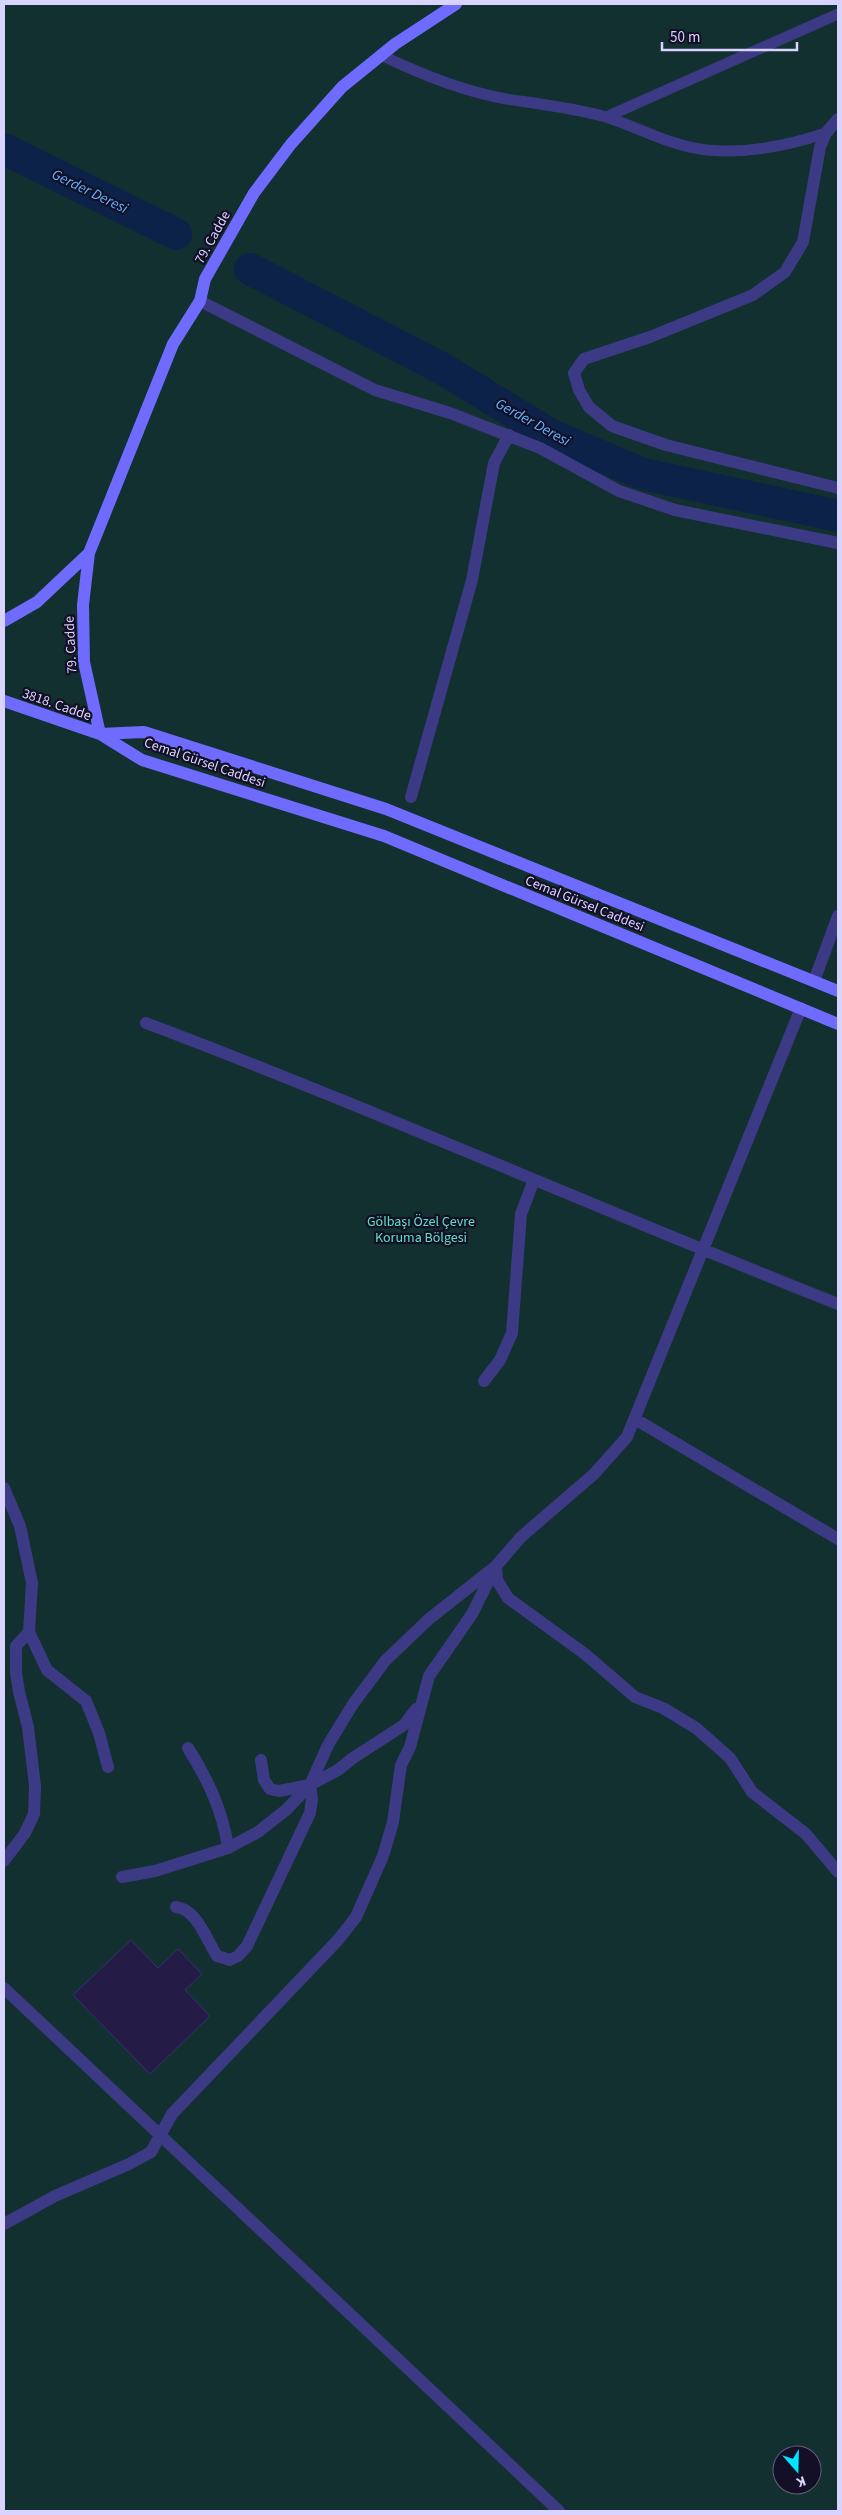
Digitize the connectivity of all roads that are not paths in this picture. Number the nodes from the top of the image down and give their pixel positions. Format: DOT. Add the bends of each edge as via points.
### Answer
graph roads {
  1 [pos="451,5"];
  2 [pos="838,14"];
  3 [pos="381,55"];
  4 [pos="606,117"];
  5 [pos="838,119"];
  6 [pos="826,133"];
  7 [pos="200,301"];
  8 [pos="509,435"];
  9 [pos="838,488"];
  10 [pos="838,543"];
  11 [pos="89,553"];
  12 [pos="4,622"];
  13 [pos="4,701"];
  14 [pos="100,734"];
  15 [pos="411,798"];
  16 [pos="838,916"];
  17 [pos="814,981"];
  18 [pos="838,990"];
  19 [pos="801,1008"];
  20 [pos="146,1022"];
  21 [pos="838,1024"];
  22 [pos="534,1180"];
  23 [pos="703,1251"];
  24 [pos="838,1304"];
  25 [pos="484,1381"];
  26 [pos="635,1419"];
  27 [pos="4,1488"];
  28 [pos="838,1539"];
  29 [pos="496,1566"];
  30 [pos="29,1632"];
  31 [pos="422,1699"];
  32 [pos="188,1748"];
  33 [pos="261,1760"];
  34 [pos="108,1767"];
  35 [pos="310,1785"];
  36 [pos="228,1848"];
  37 [pos="4,1861"];
  38 [pos="838,1872"];
  39 [pos="122,1877"];
  40 [pos="176,1907"];
  41 [pos="4,1988"];
  42 [pos="160,2135"];
  43 [pos="4,2224"];
  44 [pos="559,2511"];
  1 -- 3 [label="street, 79. Cadde"];
  2 -- 4 [label="lane"];
  3 -- 4 [label="lane" via="419,74 486,95"];
  3 -- 7 [label="street, 79. Cadde" via="342,87 291,144 254,193 205,279"];
  4 -- 6 [label="lane" via="684,147 708,150 780,146"];
  5 -- 6 [label="street"];
  6 -- 9 [label="street" via="803,242 785,272 753,295 650,337 584,359 574,373 578,390 589,407 612,426 666,445"];
  7 -- 8 [label="street" via="375,390"];
  7 -- 11 [label="street, 79. Cadde" via="173,344"];
  8 -- 10 [label="street" via="619,491 674,510"];
  8 -- 15 [label="street" via="494,463 468,598"];
  11 -- 12 [label="street, 79. Cadde" via="37,602"];
  11 -- 14 [label="street, 79. Cadde" via="83,605 84,655 88,691"];
  13 -- 14 [label="street, 3818. Cadde"];
  14 -- 17 [label="street, Cemal Gürsel Caddesi" via="144,732 386,809"];
  14 -- 19 [label="street, Cemal Gürsel Caddesi" via="142,760 384,836"];
  16 -- 17 [label="street"];
  17 -- 18 [label="street, Cemal Gürsel Caddesi"];
  19 -- 21 [label="street, Cemal Gürsel Caddesi"];
  19 -- 23 [label="street"];
  20 -- 22 [label="street"];
  22 -- 23 [label="street"];
  22 -- 25 [label="street" via="521,1214 512,1333 500,1360"];
  23 -- 24 [label="street"];
  23 -- 26 [label="street"];
  26 -- 28 [label="street"];
  26 -- 29 [label="street" via="626,1437 594,1474 521,1537"];
  27 -- 30 [label="street" via="20,1526 32,1583"];
  29 -- 31 [label="street" via="472,1614 429,1676"];
  29 -- 35 [label="street" via="429,1620 385,1661 328,1745"];
  29 -- 38 [label="street" via="497,1580 508,1598 585,1654 635,1697 663,1708 696,1728 730,1758 752,1792 806,1834"];
  30 -- 34 [label="street" via="46,1670 86,1702"];
  30 -- 37 [label="street" via="16,1646 16,1672 28,1727 35,1786 34,1814 25,1833"];
  31 -- 35 [label="street" via="404,1725"];
  31 -- 42 [label="street" via="410,1747 401,1765 393,1822 383,1856 356,1917 338,1940 172,2114"];
  32 -- 36 [label="street" via="210,1786 226,1830"];
  33 -- 35 [label="street" via="264,1780 270,1788 279,1791"];
  35 -- 36 [label="street" via="258,1832"];
  35 -- 40 [label="street" via="310,1813 247,1946 238,1956 230,1960 217,1956 203,1930 182,1907"];
  36 -- 39 [label="street" via="155,1871"];
  41 -- 42 [label="street"];
  42 -- 43 [label="street" via="151,2152 54,2196"];
  42 -- 44 [label="street"];
}
